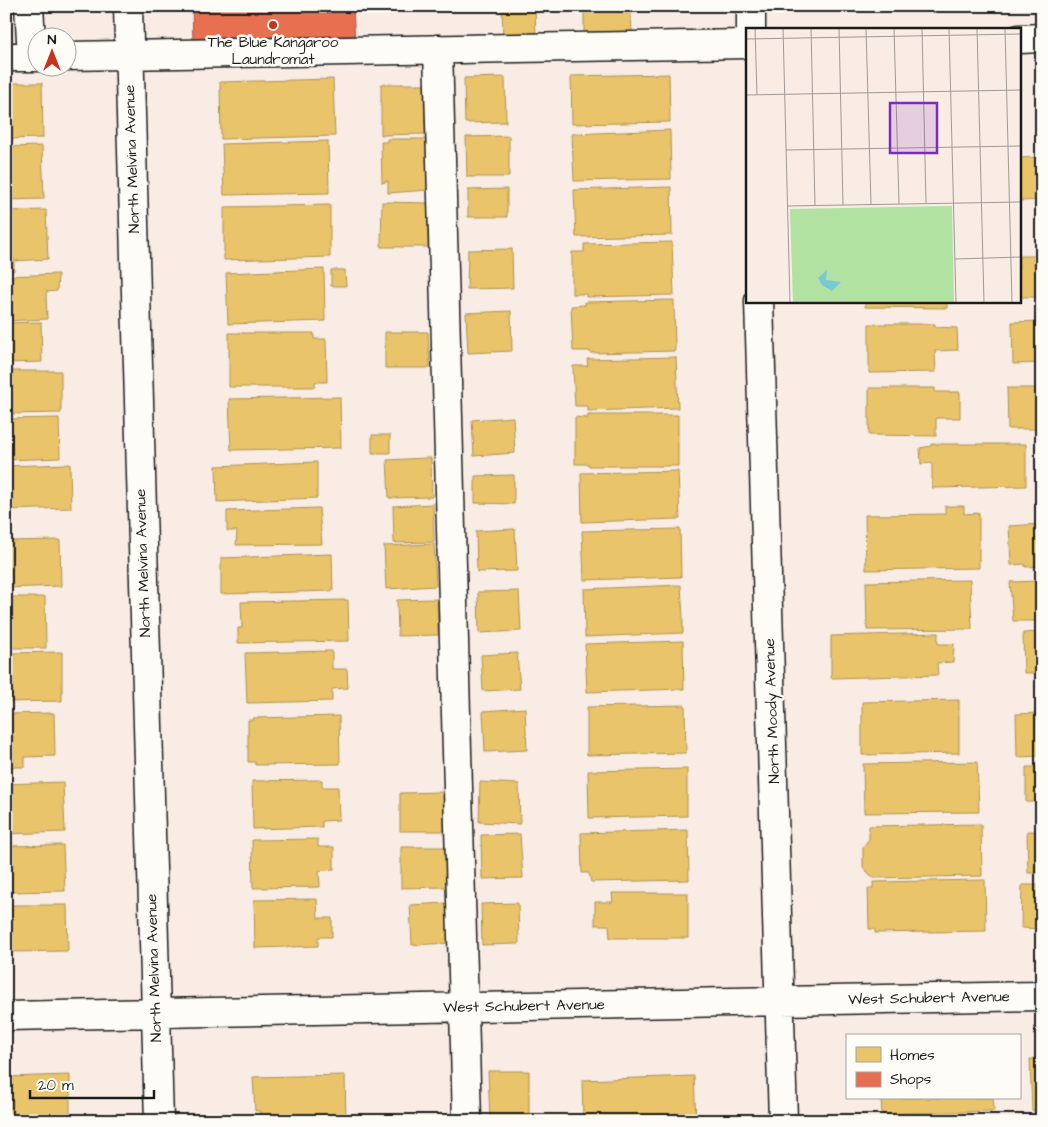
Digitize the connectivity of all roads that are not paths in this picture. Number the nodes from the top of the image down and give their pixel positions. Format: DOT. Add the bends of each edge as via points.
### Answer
graph roads {
  1 [pos="29,6"];
  2 [pos="128,6"];
  3 [pos="751,6"];
  4 [pos="751,28"];
  5 [pos="1042,38"];
  6 [pos="1020,39"];
  7 [pos="746,44"];
  8 [pos="438,49"];
  9 [pos="129,55"];
  10 [pos="78,56"];
  11 [pos="25,57"];
  12 [pos="759,302"];
  13 [pos="1042,996"];
  14 [pos="780,1001"];
  15 [pos="463,1007"];
  16 [pos="156,1013"];
  17 [pos="6,1016"];
  18 [pos="159,1121"];
  19 [pos="467,1121"];
  20 [pos="783,1121"];
  1 -- 11 [label="street"];
  2 -- 9 [label="street, North Melvina Avenue"];
  3 -- 4 [label="street"];
  5 -- 6 [label="street"];
  7 -- 8 [label="street"];
  8 -- 9 [label="street"];
  8 -- 15 [label="street"];
  9 -- 10 [label="street"];
  9 -- 16 [label="street, North Melvina Avenue"];
  12 -- 14 [label="street, North Moody Avenue"];
  13 -- 14 [label="street, West Schubert Avenue"];
  14 -- 15 [label="street, West Schubert Avenue"];
  14 -- 20 [label="street, North Moody Avenue"];
  15 -- 16 [label="street, West Schubert Avenue"];
  15 -- 19 [label="street"];
  16 -- 17 [label="street, West Schubert Avenue"];
  16 -- 18 [label="street, North Melvina Avenue"];
}
